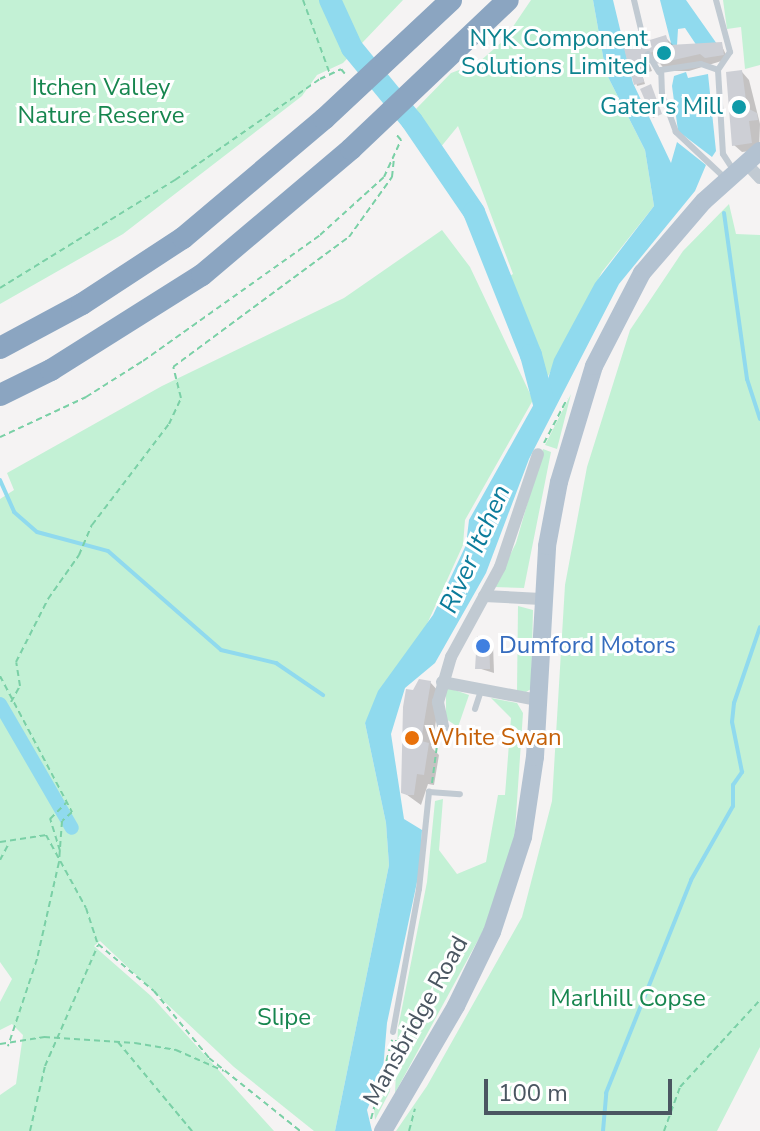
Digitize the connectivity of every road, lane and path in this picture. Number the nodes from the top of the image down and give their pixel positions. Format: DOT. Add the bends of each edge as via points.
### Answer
graph roads {
  1 [pos="303,0"];
  2 [pos="451,0"];
  3 [pos="508,0"];
  4 [pos="634,0"];
  5 [pos="716,0"];
  6 [pos="644,42"];
  7 [pos="648,54"];
  8 [pos="718,70"];
  9 [pos="659,72"];
  10 [pos="330,75"];
  11 [pos="395,153"];
  12 [pos="741,166"];
  13 [pos="760,178"];
  14 [pos="0,348"];
  15 [pos="571,391"];
  16 [pos="0,395"];
  17 [pos="538,454"];
  18 [pos="484,596"];
  19 [pos="541,599"];
  20 [pos="0,676"];
  21 [pos="442,682"];
  22 [pos="481,690"];
  23 [pos="537,700"];
  24 [pos="11,702"];
  25 [pos="475,709"];
  26 [pos="443,726"];
  27 [pos="468,737"];
  28 [pos="429,792"];
  29 [pos="460,794"];
  30 [pos="67,802"];
  31 [pos="10,841"];
  32 [pos="0,842"];
  33 [pos="60,852"];
  34 [pos="0,860"];
  35 [pos="59,862"];
  36 [pos="98,944"];
  37 [pos="760,1000"];
  38 [pos="393,1032"];
  39 [pos="57,1039"];
  40 [pos="117,1041"];
  41 [pos="0,1044"];
  42 [pos="8,1046"];
  43 [pos="231,1074"];
  44 [pos="392,1094"];
  45 [pos="418,1100"];
  46 [pos="30,1131"];
  47 [pos="192,1131"];
  48 [pos="298,1131"];
  49 [pos="376,1131"];
  50 [pos="383,1131"];
  51 [pos="409,1131"];
  52 [pos="664,1131"];
  1 -- 10 [label="path"];
  2 -- 14 [label="highway" via="324,119 183,238 82,304"];
  3 -- 16 [label="highway" via="351,149 202,275 64,362"];
  4 -- 6 [label="lane"];
  5 -- 8 [label="lane" via="730,52"];
  7 -- 9 [label="lane"];
  8 -- 9 [label="lane" via="701,64"];
  8 -- 12 [label="lane" via="723,154"];
  9 -- 12 [label="lane" via="676,132"];
  11 -- 24 [label="path" via="392,177 349,237 173,367 181,398 169,424 88,536 16,662 20,686"];
  12 -- 13 [label="street"];
  12 -- 19 [label="main road, Mansbridge Road" via="642,273 607,333 559,482"];
  15 -- 17 [label="path"];
  17 -- 18 [label="street" via="510,541"];
  18 -- 19 [label="street"];
  18 -- 21 [label="street"];
  19 -- 23 [label="main road, Mansbridge Road"];
  20 -- 24 [label="path"];
  21 -- 22 [label="street"];
  21 -- 26 [label="street" via="437,713"];
  22 -- 23 [label="street"];
  22 -- 25 [label="lane"];
  23 -- 50 [label="main road, Mansbridge Road" via="523,837 492,932"];
  24 -- 30 [label="path"];
  26 -- 27 [label="lane"];
  26 -- 28 [label="path"];
  28 -- 29 [label="lane"];
  28 -- 38 [label="lane" via="419,889"];
  30 -- 33 [label="path" via="72,812 62,821"];
  30 -- 33 [label="path" via="50,819"];
  31 -- 32 [label="path"];
  31 -- 34 [label="path"];
  31 -- 35 [label="path" via="46,835"];
  33 -- 35 [label="path"];
  35 -- 36 [label="path" via="86,908"];
  35 -- 42 [label="path" via="37,959"];
  36 -- 39 [label="path"];
  36 -- 43 [label="path" via="154,991 209,1058"];
  37 -- 52 [label="path" via="680,1087"];
  38 -- 44 [label="path" via="398,1044"];
  38 -- 49 [label="path" via="371,1111"];
  39 -- 40 [label="path"];
  39 -- 42 [label="path"];
  39 -- 46 [label="path"];
  40 -- 43 [label="path" via="176,1050"];
  40 -- 47 [label="path"];
  41 -- 42 [label="path"];
  43 -- 48 [label="path"];
  45 -- 51 [label="path"];
}
